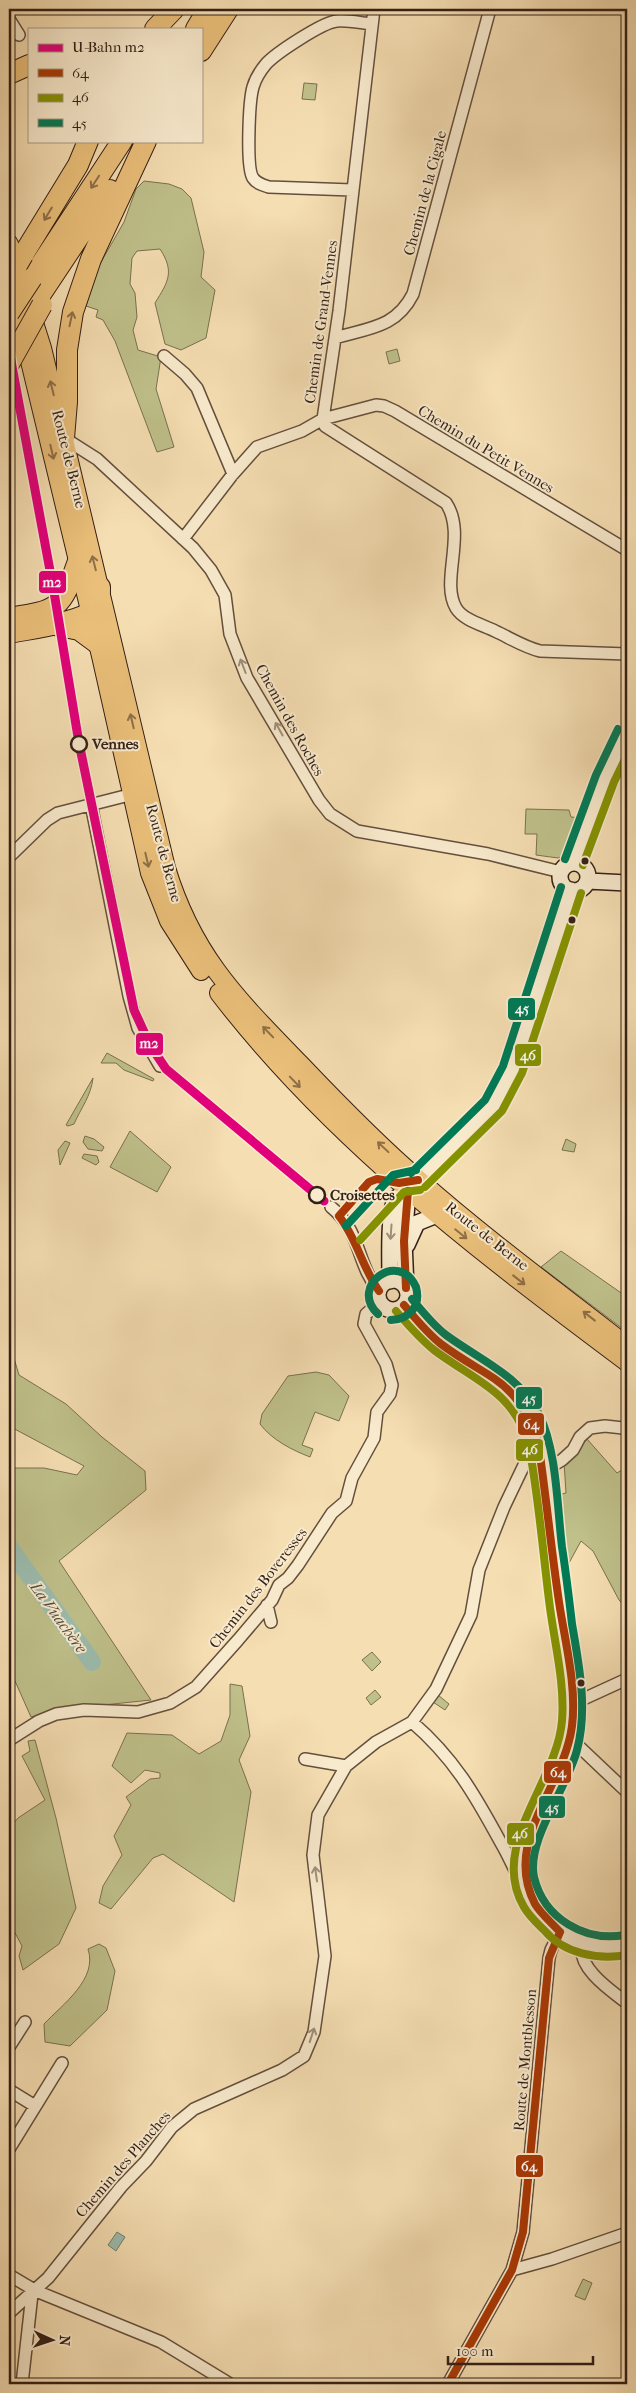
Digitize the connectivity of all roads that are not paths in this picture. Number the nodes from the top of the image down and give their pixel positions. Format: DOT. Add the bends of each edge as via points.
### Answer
graph roads {
  1 [pos="174,9"];
  2 [pos="208,9"];
  3 [pos="228,9"];
  4 [pos="374,9"];
  5 [pos="490,9"];
  6 [pos="9,19"];
  7 [pos="372,24"];
  8 [pos="156,28"];
  9 [pos="197,28"];
  10 [pos="19,34"];
  11 [pos="202,49"];
  12 [pos="28,52"];
  13 [pos="9,60"];
  14 [pos="28,64"];
  15 [pos="9,74"];
  16 [pos="88,142"];
  17 [pos="121,142"];
  18 [pos="143,142"];
  19 [pos="144,142"];
  20 [pos="352,190"];
  21 [pos="16,249"];
  22 [pos="9,279"];
  23 [pos="9,286"];
  24 [pos="38,293"];
  25 [pos="9,313"];
  26 [pos="335,338"];
  27 [pos="9,343"];
  28 [pos="164,356"];
  29 [pos="9,364"];
  30 [pos="323,419"];
  31 [pos="64,438"];
  32 [pos="233,474"];
  33 [pos="183,539"];
  34 [pos="627,550"];
  35 [pos="78,561"];
  36 [pos="100,587"];
  37 [pos="90,612"];
  38 [pos="9,618"];
  39 [pos="53,625"];
  40 [pos="9,633"];
  41 [pos="98,644"];
  42 [pos="627,654"];
  43 [pos="627,733"];
  44 [pos="140,792"];
  45 [pos="91,804"];
  46 [pos="9,857"];
  47 [pos="574,862"];
  48 [pos="561,872"];
  49 [pos="588,881"];
  50 [pos="627,883"];
  51 [pos="570,890"];
  52 [pos="160,1066"];
  53 [pos="413,1186"];
  54 [pos="331,1207"];
  55 [pos="437,1215"];
  56 [pos="403,1253"];
  57 [pos="406,1288"];
  58 [pos="383,1291"];
  59 [pos="404,1305"];
  60 [pos="627,1346"];
  61 [pos="627,1362"];
  62 [pos="627,1431"];
  63 [pos="540,1453"];
  64 [pos="542,1472"];
  65 [pos="267,1605"];
  66 [pos="271,1622"];
  67 [pos="627,1679"];
  68 [pos="579,1701"];
  69 [pos="412,1722"];
  70 [pos="570,1738"];
  71 [pos="9,1740"];
  72 [pos="305,1759"];
  73 [pos="346,1766"];
  74 [pos="627,1792"];
  75 [pos="530,1895"];
  76 [pos="560,1932"];
  77 [pos="582,1944"];
  78 [pos="627,1945"];
  79 [pos="627,2003"];
  80 [pos="25,2022"];
  81 [pos="9,2047"];
  82 [pos="62,2063"];
  83 [pos="9,2090"];
  84 [pos="35,2106"];
  85 [pos="9,2149"];
  86 [pos="627,2233"];
  87 [pos="512,2270"];
  88 [pos="9,2275"];
  89 [pos="34,2292"];
  90 [pos="9,2313"];
  91 [pos="22,2384"];
  92 [pos="230,2384"];
  93 [pos="448,2384"];
  1 -- 8 [label="highway"];
  2 -- 9 [label="highway"];
  3 -- 11 [label="highway"];
  4 -- 7 [label="street, Chemin de Grand-Vennes"];
  5 -- 26 [label="street, Chemin de la Cigale" via="410,301 396,318"];
  6 -- 10 [label="street"];
  7 -- 20 [label="street, Chemin de Grand-Vennes"];
  7 -- 20 [label="street" via="328,23 278,54 265,65 253,86 250,107 249,168 260,184"];
  12 -- 13 [label="highway"];
  14 -- 15 [label="highway"];
  16 -- 21 [label="highway, one-way" via="78,165"];
  17 -- 24 [label="highway, one-way"];
  18 -- 24 [label="highway"];
  31 -- 19 [label="highway, one-way" via="68,402 67,350 72,312 94,251"];
  20 -- 26 [label="street, Chemin de Grand-Vennes"];
  21 -- 22 [label="highway, bridge"];
  31 -- 21 [label="main road, Route de Berne, one-way"];
  23 -- 35 [label="main road, Route de Berne, one-way"];
  24 -- 25 [label="highway, bridge"];
  24 -- 27 [label="highway"];
  24 -- 29 [label="highway, bridge"];
  26 -- 30 [label="street, Chemin de Grand-Vennes"];
  28 -- 32 [label="street" via="197,388"];
  30 -- 32 [label="street, Chemin de Grand-Vennes" via="258,447"];
  30 -- 34 [label="street, Chemin du Petit Vennes" via="365,407 384,406"];
  30 -- 42 [label="street" via="331,431 446,503 454,525 451,595 456,609 466,618 540,651"];
  31 -- 33 [label="street, Chemin des Roches" via="88,452"];
  36 -- 31 [label="main road, Route de Berne, one-way"];
  32 -- 33 [label="street, Chemin de Grand-Vennes"];
  48 -- 33 [label="street, Chemin des Roches, one-way" via="488,854 357,831 330,814 247,678 230,634 225,595 210,570"];
  35 -- 37 [label="main road, Route de Berne"];
  35 -- 38 [label="highway" via="66,594 57,604 41,612"];
  36 -- 37 [label="highway" via="99,601"];
  44 -- 36 [label="main road, Route de Berne, one-way"];
  37 -- 39 [label="highway"];
  37 -- 41 [label="main road, Route de Berne"];
  39 -- 40 [label="highway"];
  39 -- 41 [label="highway" via="79,630"];
  41 -- 44 [label="main road, Route de Berne"];
  43 -- 47 [label="street" via="605,778"];
  44 -- 45 [label="street"];
  44 -- 53 [label="main road, Route de Berne" via="182,915 205,957 237,998"];
  45 -- 46 [label="street" via="54,815"];
  45 -- 52 [label="street" via="129,996 138,1028"];
  47 -- 48 [label="street"];
  47 -- 49 [label="street" via="586,868"];
  48 -- 51 [label="street" via="561,881"];
  49 -- 50 [label="street"];
  49 -- 51 [label="street" via="583,888"];
  51 -- 53 [label="street" via="505,1087 493,1106"];
  53 -- 55 [label="main road, Route de Berne"];
  53 -- 56 [label="street"];
  53 -- 58 [label="street, one-way" via="394,1203"];
  60 -- 53 [label="main road, Route de Berne, one-way"];
  54 -- 58 [label="street" via="353,1233 368,1275"];
  55 -- 56 [label="street" via="418,1223"];
  55 -- 61 [label="main road, Route de Berne, one-way"];
  56 -- 57 [label="street"];
  57 -- 58 [label="street" via="399,1282"];
  57 -- 59 [label="street" via="408,1297"];
  58 -- 59 [label="street" via="386,1309"];
  58 -- 65 [label="street, Chemin des Boveresses" via="366,1314 364,1324 383,1358 392,1386 377,1412 374,1438 352,1478 346,1501 332,1513 316,1540"];
  59 -- 63 [label="street" via="441,1344 493,1375 511,1391 531,1421"];
  62 -- 64 [label="street" via="605,1426 590,1428 573,1450"];
  63 -- 64 [label="street"];
  63 -- 69 [label="street, Chemin des Planches" via="525,1464 507,1500 479,1570 471,1615 440,1682"];
  64 -- 70 [label="street" via="570,1690"];
  65 -- 66 [label="street"];
  65 -- 71 [label="street, Chemin des Boveresses" via="196,1687 178,1700 146,1711 84,1710 56,1714 38,1721"];
  67 -- 68 [label="street"];
  69 -- 73 [label="street, Chemin des Planches" via="376,1742"];
  69 -- 75 [label="street" via="436,1743 457,1769"];
  70 -- 74 [label="street"];
  70 -- 75 [label="street" via="529,1833 524,1872"];
  72 -- 73 [label="street"];
  89 -- 73 [label="street, Chemin des Planches, one-way" via="172,2127 194,2109 282,2070 304,2056 314,2032 325,1956 313,1855 318,1815"];
  75 -- 76 [label="street" via="539,1911"];
  76 -- 77 [label="street"];
  76 -- 87 [label="street, Route de Montblesson" via="549,1958 527,2210"];
  77 -- 78 [label="street" via="602,1948"];
  77 -- 79 [label="street" via="583,1960"];
  80 -- 81 [label="street"];
  82 -- 84 [label="street"];
  83 -- 84 [label="street"];
  84 -- 85 [label="street"];
  86 -- 87 [label="street"];
  87 -- 93 [label="street, Route de Montblesson"];
  88 -- 89 [label="street"];
  89 -- 90 [label="street, Chemin des Planches"];
  89 -- 91 [label="street"];
  89 -- 92 [label="street" via="161,2342"];
}
